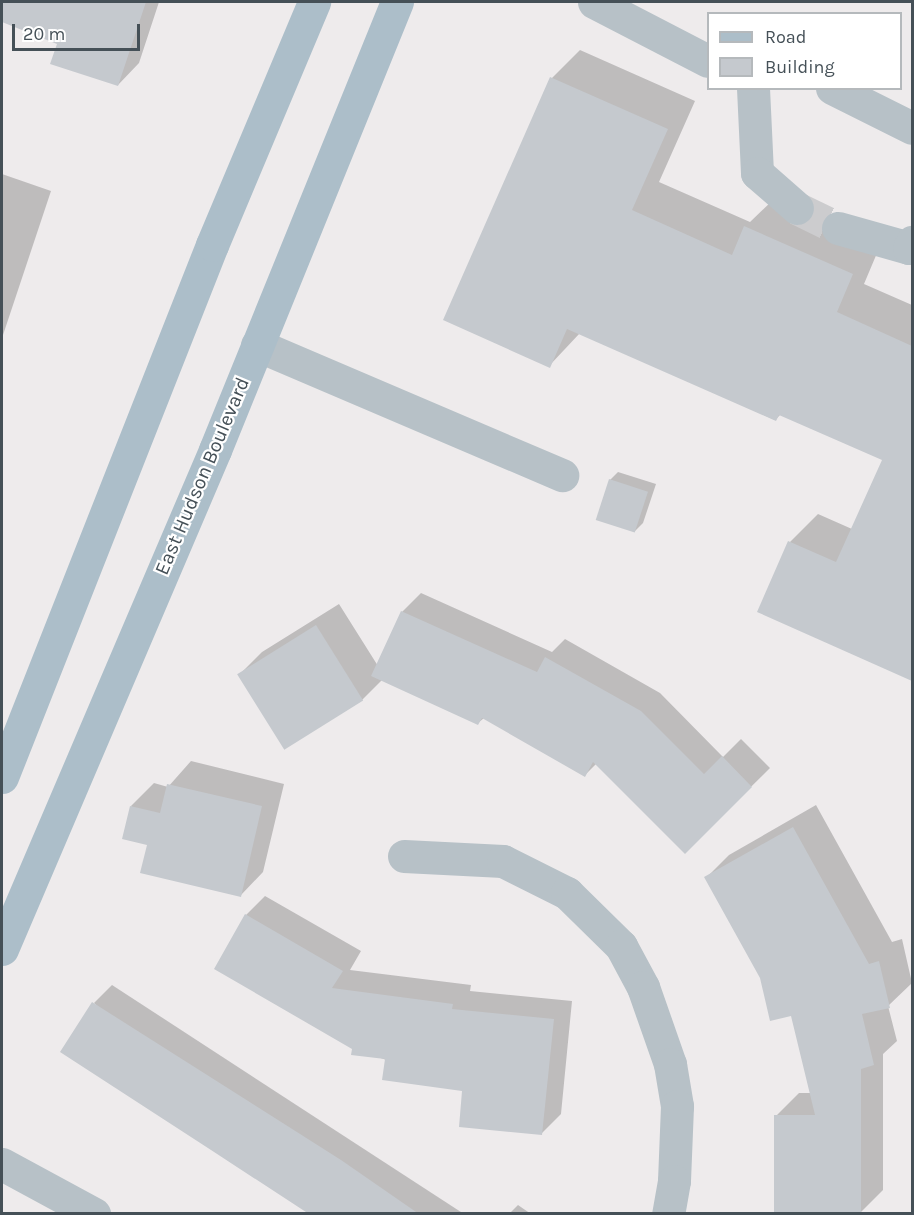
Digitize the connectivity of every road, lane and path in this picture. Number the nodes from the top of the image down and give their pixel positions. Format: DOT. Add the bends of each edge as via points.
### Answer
graph roads {
  1 [pos="314,2"];
  2 [pos="397,2"];
  3 [pos="594,2"];
  4 [pos="707,60"];
  5 [pos="753,90"];
  6 [pos="836,90"];
  7 [pos="912,128"];
  8 [pos="797,208"];
  9 [pos="838,228"];
  10 [pos="912,242"];
  11 [pos="257,345"];
  12 [pos="562,475"];
  13 [pos="2,777"];
  14 [pos="404,856"];
  15 [pos="2,948"];
  16 [pos="2,1164"];
  17 [pos="94,1214"];
  18 [pos="668,1214"];
  1 -- 13 [label="main road" via="212,245"];
  2 -- 11 [label="main road, East Hudson Boulevard"];
  3 -- 4 [label="street"];
  5 -- 8 [label="street" via="757,173"];
  6 -- 7 [label="street"];
  9 -- 10 [label="street" via="909,248"];
  11 -- 12 [label="street"];
  11 -- 15 [label="main road, East Hudson Boulevard"];
  14 -- 18 [label="street" via="503,861 567,893 621,946 643,987 670,1064 677,1106 674,1181"];
  16 -- 17 [label="street"];
}
